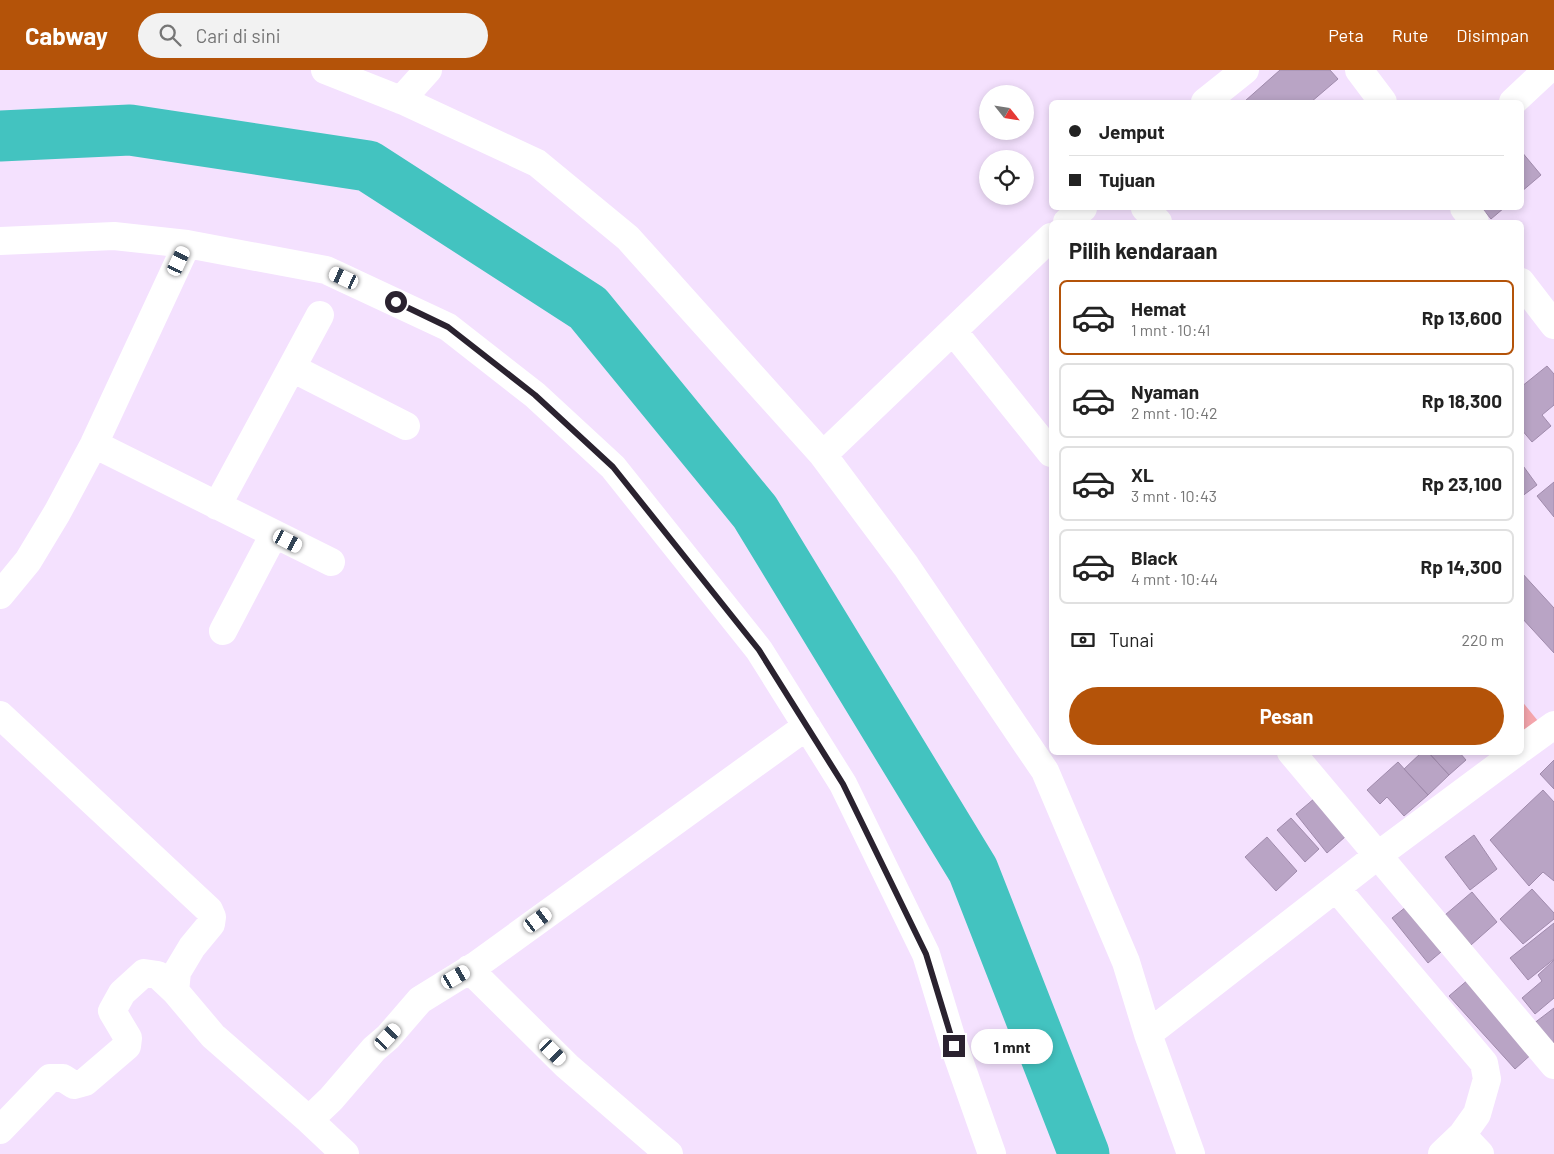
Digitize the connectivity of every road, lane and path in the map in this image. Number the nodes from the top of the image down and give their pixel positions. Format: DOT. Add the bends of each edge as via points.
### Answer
graph roads {
  1 [pos="325,70"];
  2 [pos="428,70"];
  3 [pos="1245,70"];
  4 [pos="1358,70"];
  5 [pos="1547,70"];
  6 [pos="400,100"];
  7 [pos="1208,100"];
  8 [pos="1381,100"];
  9 [pos="1515,100"];
  10 [pos="1081,210"];
  11 [pos="1147,210"];
  12 [pos="1466,210"];
  13 [pos="1069,220"];
  14 [pos="1156,220"];
  15 [pos="1473,220"];
  16 [pos="1049,240"];
  17 [pos="0,242"];
  18 [pos="187,244"];
  19 [pos="1524,286"];
  20 [pos="320,315"];
  21 [pos="1554,325"];
  22 [pos="953,331"];
  23 [pos="292,368"];
  24 [pos="406,426"];
  25 [pos="94,444"];
  26 [pos="1049,451"];
  27 [pos="823,455"];
  28 [pos="217,506"];
  29 [pos="274,534"];
  30 [pos="331,562"];
  31 [pos="0,595"];
  32 [pos="223,631"];
  33 [pos="0,715"];
  34 [pos="1554,725"];
  35 [pos="807,726"];
  36 [pos="1524,747"];
  37 [pos="1293,755"];
  38 [pos="1513,755"];
  39 [pos="1377,856"];
  40 [pos="1336,888"];
  41 [pos="470,969"];
  42 [pos="175,991"];
  43 [pos="1148,1034"];
  44 [pos="1554,1065"];
  45 [pos="309,1120"];
  46 [pos="0,1130"];
  47 [pos="1471,1145"];
  48 [pos="344,1154"];
  49 [pos="669,1154"];
  50 [pos="992,1154"];
  51 [pos="1191,1154"];
  52 [pos="1442,1154"];
  1 -- 6 [label="street"];
  2 -- 6 [label="street"];
  3 -- 7 [label="street"];
  4 -- 8 [label="street"];
  5 -- 9 [label="street"];
  6 -- 27 [label="street" via="538,163 628,238"];
  10 -- 13 [label="street"];
  11 -- 14 [label="street"];
  12 -- 15 [label="street"];
  16 -- 22 [label="street"];
  17 -- 18 [label="street" via="114,236"];
  18 -- 25 [label="street"];
  18 -- 35 [label="street" via="326,270 448,327 464,339 535,395 613,467 759,650"];
  19 -- 21 [label="street"];
  20 -- 23 [label="street"];
  22 -- 26 [label="street"];
  22 -- 27 [label="street"];
  23 -- 24 [label="street"];
  23 -- 28 [label="street"];
  25 -- 28 [label="street"];
  25 -- 31 [label="street" via="28,561"];
  27 -- 43 [label="street" via="906,566 1045,771 1126,962"];
  28 -- 29 [label="street"];
  29 -- 30 [label="street"];
  29 -- 32 [label="street"];
  33 -- 42 [label="street" via="209,910 211,924 177,972"];
  34 -- 36 [label="street"];
  35 -- 41 [label="street"];
  35 -- 50 [label="street" via="843,784 926,954"];
  37 -- 39 [label="street"];
  38 -- 39 [label="street"];
  39 -- 40 [label="street"];
  39 -- 44 [label="street"];
  40 -- 43 [label="street"];
  40 -- 47 [label="street" via="1484,1063 1487,1079"];
  41 -- 45 [label="street" via="420,1000 331,1100"];
  41 -- 49 [label="street" via="566,1066"];
  42 -- 45 [label="street" via="214,1036"];
  42 -- 46 [label="street" via="158,975 144,973 122,993 112,1011 128,1038 127,1046 85,1082 74,1085 63,1078 50,1078"];
  43 -- 51 [label="street"];
  45 -- 48 [label="street"];
  47 -- 52 [label="street"];
}
